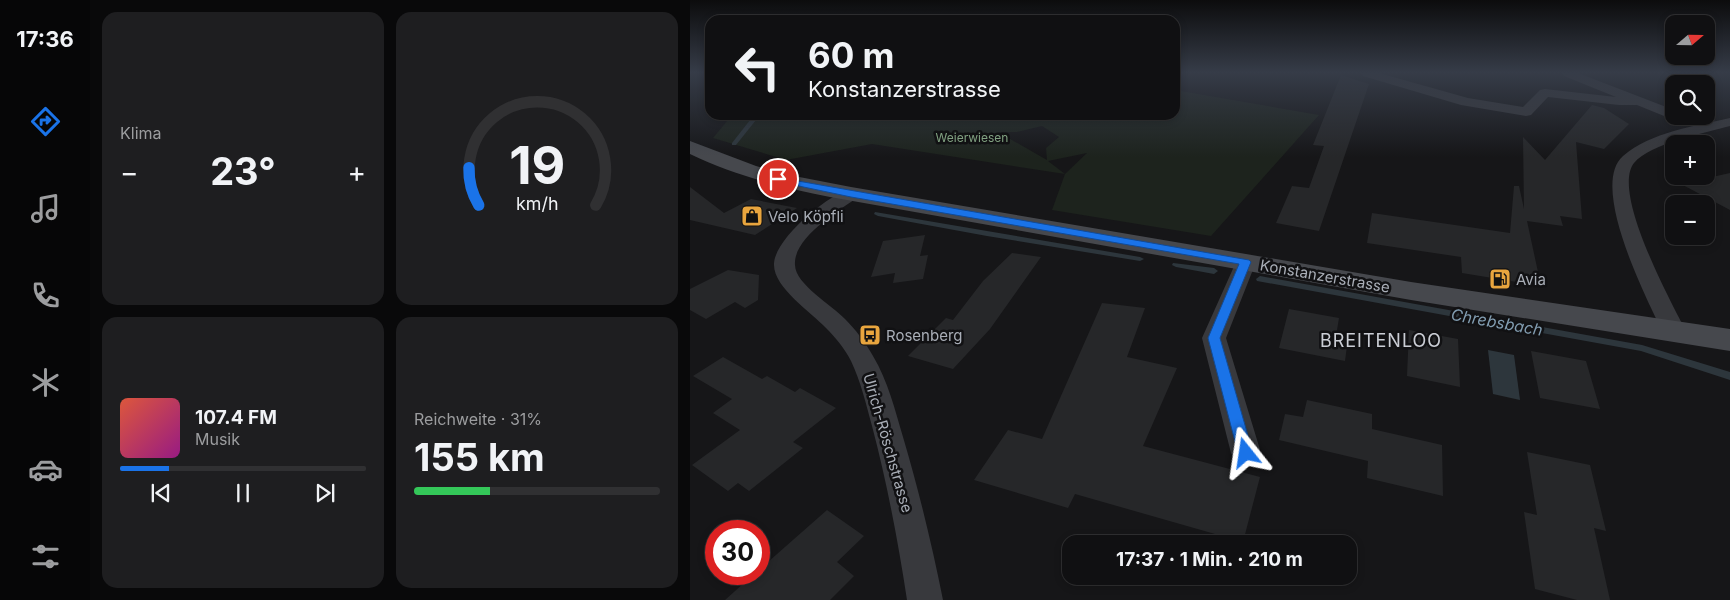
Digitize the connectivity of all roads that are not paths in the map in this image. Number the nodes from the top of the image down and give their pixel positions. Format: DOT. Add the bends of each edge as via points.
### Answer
graph roads {
  1 [pos="1463,101"];
  2 [pos="1536,101"];
  3 [pos="1619,101"];
  4 [pos="1639,101"];
  5 [pos="1665,111"];
  6 [pos="1730,122"];
  7 [pos="1700,125"];
  8 [pos="1707,128"];
  9 [pos="690,147"];
  10 [pos="851,194"];
  11 [pos="1246,262"];
  12 [pos="1674,331"];
  13 [pos="1730,340"];
  14 [pos="1246,453"];
  15 [pos="924,600"];
  1 -- 2 [label="street" via="1526,112"];
  3 -- 4 [label="street"];
  4 -- 5 [label="street"];
  6 -- 8 [label="street"];
  7 -- 8 [label="street"];
  8 -- 12 [label="street" via="1648,146 1625,162 1618,187 1639,258"];
  9 -- 10 [label="main road, Konstanzerstrasse" via="721,162 767,176"];
  10 -- 11 [label="main road, Konstanzerstrasse"];
  10 -- 15 [label="street, Ulrich-Röschstrasse" via="791,243 784,266 792,282 847,336 874,385 914,536"];
  11 -- 12 [label="main road, Konstanzerstrasse"];
  11 -- 14 [label="street" via="1214,338"];
  12 -- 13 [label="main road, Konstanzerstrasse"];
}
